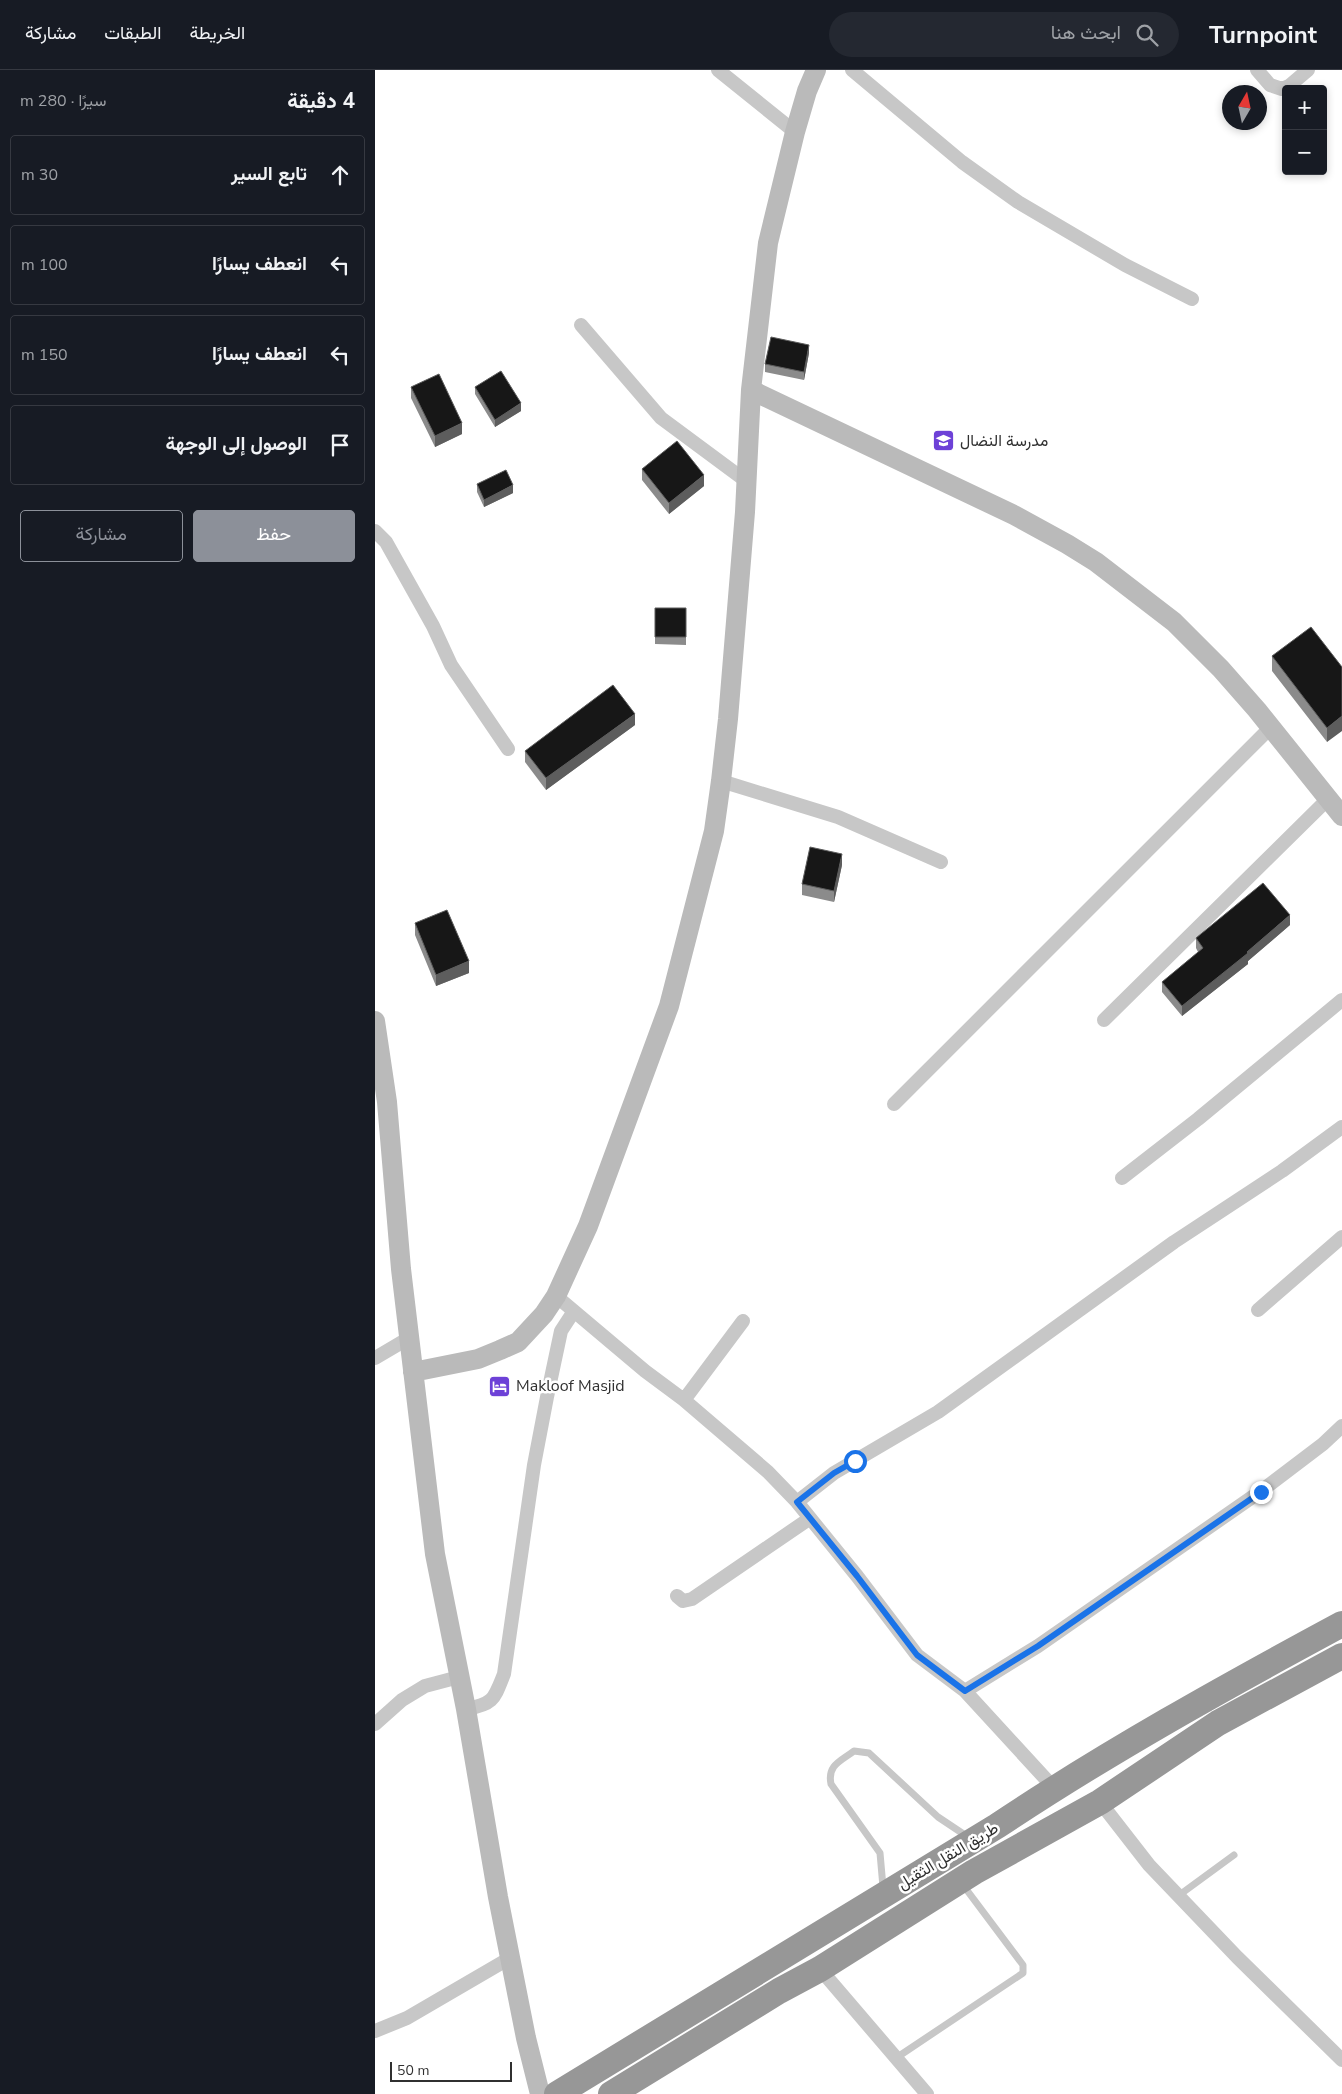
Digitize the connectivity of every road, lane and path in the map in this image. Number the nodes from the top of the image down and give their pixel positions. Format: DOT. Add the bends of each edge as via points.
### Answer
graph roads {
  1 [pos="718,70"];
  2 [pos="816,70"];
  3 [pos="852,70"];
  4 [pos="1257,70"];
  5 [pos="1308,70"];
  6 [pos="795,132"];
  7 [pos="1192,299"];
  8 [pos="581,325"];
  9 [pos="751,390"];
  10 [pos="746,481"];
  11 [pos="375,531"];
  12 [pos="1271,728"];
  13 [pos="509,749"];
  14 [pos="721,781"];
  15 [pos="1329,798"];
  16 [pos="1342,816"];
  17 [pos="941,862"];
  18 [pos="1342,1000"];
  19 [pos="375,1020"];
  20 [pos="1104,1020"];
  21 [pos="381,1104"];
  22 [pos="894,1104"];
  23 [pos="1342,1127"];
  24 [pos="1122,1178"];
  25 [pos="1342,1238"];
  26 [pos="557,1296"];
  27 [pos="1258,1310"];
  28 [pos="574,1311"];
  29 [pos="743,1321"];
  30 [pos="409,1338"];
  31 [pos="375,1358"];
  32 [pos="413,1372"];
  33 [pos="684,1400"];
  34 [pos="1342,1426"];
  35 [pos="797,1502"];
  36 [pos="809,1519"];
  37 [pos="677,1596"];
  38 [pos="1342,1624"];
  39 [pos="1342,1656"];
  40 [pos="459,1677"];
  41 [pos="965,1691"];
  42 [pos="466,1709"];
  43 [pos="375,1724"];
  44 [pos="1054,1788"];
  45 [pos="1100,1802"];
  46 [pos="972,1840"];
  47 [pos="1234,1855"];
  48 [pos="960,1881"];
  49 [pos="883,1895"];
  50 [pos="1178,1896"];
  51 [pos="511,1958"];
  52 [pos="821,1969"];
  53 [pos="375,2031"];
  54 [pos="896,2058"];
  55 [pos="1342,2060"];
  56 [pos="540,2094"];
  57 [pos="557,2094"];
  58 [pos="611,2094"];
  59 [pos="927,2094"];
  1 -- 6 [label="street"];
  2 -- 6 [label="street"];
  3 -- 7 [label="street" via="962,162 1018,202 1125,265"];
  4 -- 5 [label="street" via="1270,85 1282,89"];
  6 -- 9 [label="street" via="768,243"];
  8 -- 10 [label="street" via="661,418"];
  9 -- 10 [label="street"];
  9 -- 12 [label="street" via="1014,515 1096,562 1174,622 1221,669"];
  10 -- 14 [label="street"];
  11 -- 13 [label="street" via="391,550 451,665"];
  12 -- 15 [label="street"];
  12 -- 22 [label="street"];
  14 -- 17 [label="street" via="838,817"];
  14 -- 26 [label="street" via="714,831 669,1006 588,1226"];
  15 -- 16 [label="street"];
  15 -- 20 [label="street"];
  18 -- 24 [label="street"];
  19 -- 21 [label="street"];
  21 -- 30 [label="street"];
  23 -- 35 [label="street" via="1283,1171 1174,1242 938,1412 834,1473"];
  25 -- 27 [label="street"];
  26 -- 28 [label="street"];
  26 -- 32 [label="street" via="518,1342 478,1359"];
  28 -- 33 [label="street"];
  28 -- 42 [label="street" via="561,1331 547,1397 504,1674 494,1699 484,1706"];
  29 -- 33 [label="street"];
  30 -- 31 [label="street"];
  30 -- 32 [label="street"];
  32 -- 40 [label="street" via="435,1554"];
  33 -- 35 [label="street" via="769,1472"];
  34 -- 41 [label="street" via="1261,1492 1038,1646"];
  35 -- 36 [label="street"];
  36 -- 37 [label="street" via="692,1599 683,1601"];
  36 -- 41 [label="street" via="917,1655"];
  38 -- 44 [label="highway, طريق النقل الثقيل"];
  39 -- 45 [label="highway, طريق النقل الثقيل" via="1218,1723"];
  40 -- 42 [label="street"];
  40 -- 43 [label="street" via="425,1686 402,1700"];
  41 -- 44 [label="street"];
  42 -- 51 [label="street" via="479,1796"];
  44 -- 46 [label="highway, طريق النقل الثقيل"];
  45 -- 48 [label="highway, طريق النقل الثقيل"];
  45 -- 50 [label="street" via="1149,1866"];
  46 -- 49 [label="highway, طريق النقل الثقيل"];
  46 -- 49 [label="lane" via="938,1817 869,1753 854,1750 832,1767 829,1774 831,1784 880,1853"];
  47 -- 50 [label="lane"];
  48 -- 52 [label="highway, طريق النقل الثقيل"];
  48 -- 54 [label="lane" via="1023,1966 1023,1973"];
  49 -- 57 [label="highway, طريق النقل الثقيل"];
  50 -- 55 [label="street"];
  51 -- 53 [label="street" via="407,2018"];
  51 -- 56 [label="street"];
  52 -- 54 [label="street"];
  52 -- 58 [label="highway, طريق النقل الثقيل" via="779,1991"];
  54 -- 59 [label="street"];
}
